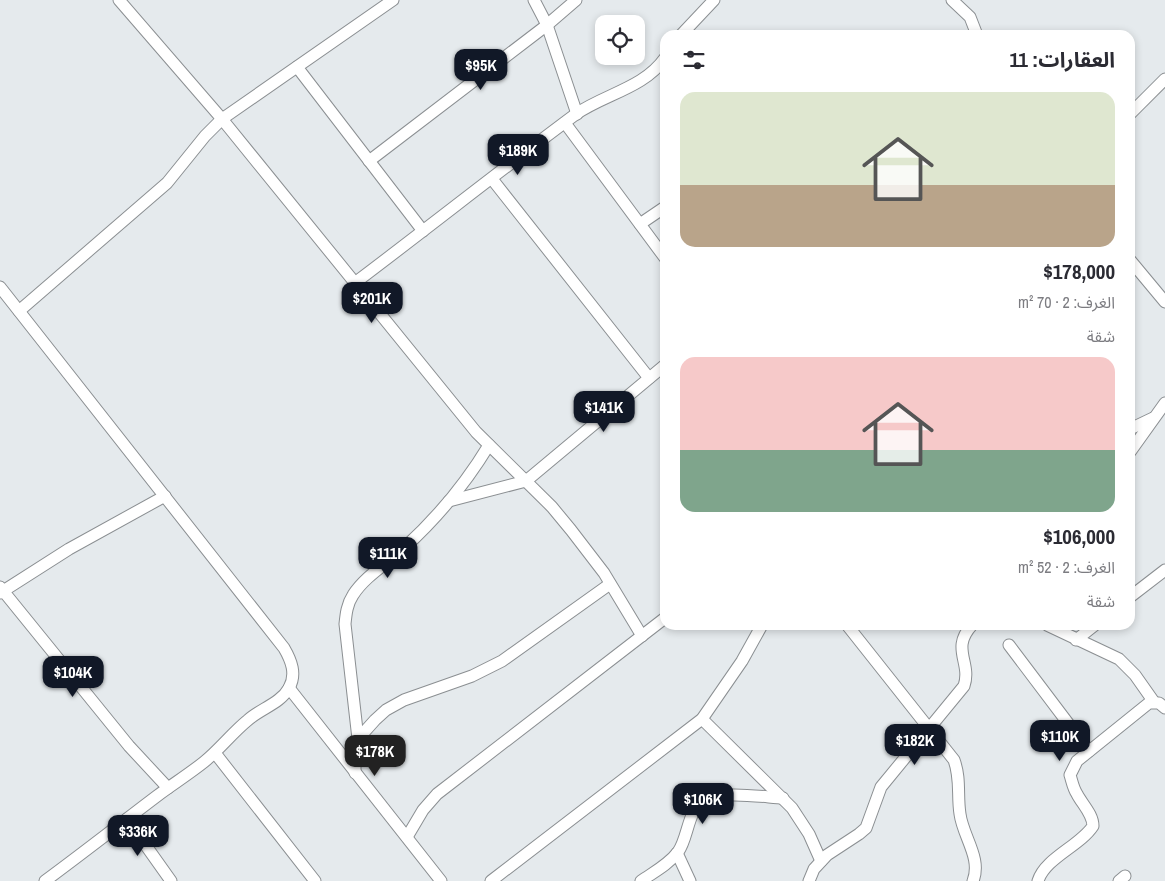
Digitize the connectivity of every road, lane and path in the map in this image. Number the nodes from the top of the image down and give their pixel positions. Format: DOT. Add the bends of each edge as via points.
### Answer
graph roads {
  1 [pos="119,0"];
  2 [pos="393,0"];
  3 [pos="534,0"];
  4 [pos="576,0"];
  5 [pos="714,0"];
  6 [pos="952,0"];
  7 [pos="547,24"];
  8 [pos="686,30"];
  9 [pos="975,30"];
  10 [pos="660,63"];
  11 [pos="297,67"];
  12 [pos="1165,79"];
  13 [pos="1135,109"];
  14 [pos="577,114"];
  15 [pos="222,119"];
  16 [pos="565,123"];
  17 [pos="369,161"];
  18 [pos="492,178"];
  19 [pos="660,210"];
  20 [pos="640,224"];
  21 [pos="423,231"];
  22 [pos="660,251"];
  23 [pos="1135,266"];
  24 [pos="356,282"];
  25 [pos="0,287"];
  26 [pos="1165,302"];
  27 [pos="19,312"];
  28 [pos="660,369"];
  29 [pos="649,378"];
  30 [pos="1165,403"];
  31 [pos="1156,416"];
  32 [pos="1135,426"];
  33 [pos="489,445"];
  34 [pos="1135,445"];
  35 [pos="526,481"];
  36 [pos="165,496"];
  37 [pos="449,501"];
  38 [pos="1165,570"];
  39 [pos="610,584"];
  40 [pos="1,590"];
  41 [pos="1135,593"];
  42 [pos="660,622"];
  43 [pos="759,630"];
  44 [pos="851,630"];
  45 [pos="968,630"];
  46 [pos="1057,630"];
  47 [pos="1089,630"];
  48 [pos="642,636"];
  49 [pos="1076,640"];
  50 [pos="1009,645"];
  51 [pos="289,688"];
  52 [pos="1154,702"];
  53 [pos="1165,708"];
  54 [pos="702,719"];
  55 [pos="930,729"];
  56 [pos="358,739"];
  57 [pos="1089,751"];
  58 [pos="216,753"];
  59 [pos="355,773"];
  60 [pos="168,788"];
  61 [pos="783,798"];
  62 [pos="127,818"];
  63 [pos="407,838"];
  64 [pos="678,853"];
  65 [pos="821,861"];
  66 [pos="45,881"];
  67 [pos="171,881"];
  68 [pos="315,881"];
  69 [pos="441,881"];
  70 [pos="491,881"];
  71 [pos="641,881"];
  72 [pos="690,881"];
  73 [pos="809,881"];
  74 [pos="973,881"];
  75 [pos="1038,881"];
  1 -- 15 [label="street"];
  2 -- 11 [label="street"];
  3 -- 7 [label="street"];
  4 -- 7 [label="street"];
  5 -- 8 [label="street"];
  6 -- 9 [label="street" via="970,17"];
  7 -- 14 [label="street"];
  7 -- 17 [label="street"];
  10 -- 14 [label="street" via="641,80"];
  11 -- 15 [label="street"];
  11 -- 17 [label="street"];
  12 -- 13 [label="street"];
  14 -- 16 [label="street"];
  15 -- 24 [label="street"];
  15 -- 27 [label="street" via="167,182"];
  16 -- 18 [label="street"];
  16 -- 20 [label="street"];
  17 -- 21 [label="street"];
  18 -- 21 [label="street"];
  18 -- 29 [label="street"];
  19 -- 20 [label="street"];
  20 -- 22 [label="street"];
  21 -- 24 [label="street"];
  23 -- 26 [label="street"];
  24 -- 33 [label="street"];
  25 -- 27 [label="street"];
  27 -- 36 [label="street"];
  28 -- 29 [label="street"];
  29 -- 35 [label="street"];
  30 -- 31 [label="street"];
  31 -- 32 [label="street"];
  31 -- 34 [label="street"];
  33 -- 35 [label="street"];
  33 -- 37 [label="street"];
  35 -- 37 [label="street"];
  35 -- 39 [label="street" via="571,530"];
  36 -- 40 [label="street"];
  36 -- 51 [label="street" via="284,648 293,669"];
  37 -- 56 [label="street" via="404,548 362,584 352,595 346,610 346,640"];
  38 -- 41 [label="street"];
  39 -- 48 [label="street"];
  39 -- 56 [label="street" via="502,661 386,710"];
  40 -- 60 [label="street" via="143,763"];
  42 -- 48 [label="street"];
  43 -- 54 [label="street"];
  44 -- 55 [label="street"];
  45 -- 55 [label="street" via="961,645 966,672 964,686"];
  46 -- 49 [label="street"];
  47 -- 49 [label="street"];
  48 -- 63 [label="street" via="437,794 423,810"];
  49 -- 52 [label="street" via="1119,659"];
  50 -- 57 [label="street"];
  51 -- 58 [label="street" via="283,696 246,722"];
  51 -- 59 [label="street"];
  52 -- 53 [label="street"];
  52 -- 57 [label="street"];
  54 -- 61 [label="street"];
  54 -- 70 [label="street"];
  55 -- 65 [label="street" via="881,787 866,828"];
  55 -- 74 [label="street" via="958,770 960,816 976,866"];
  56 -- 59 [label="street" via="354,749"];
  57 -- 75 [label="street" via="1077,761 1070,775 1093,826 1048,866"];
  58 -- 60 [label="street"];
  58 -- 68 [label="street"];
  59 -- 63 [label="street"];
  60 -- 62 [label="street"];
  61 -- 64 [label="street" via="721,796 704,800 694,812"];
  61 -- 65 [label="street" via="802,822"];
  62 -- 66 [label="street"];
  62 -- 67 [label="street"];
  63 -- 69 [label="street"];
  64 -- 71 [label="street"];
  64 -- 72 [label="street"];
  65 -- 73 [label="street"];
}
